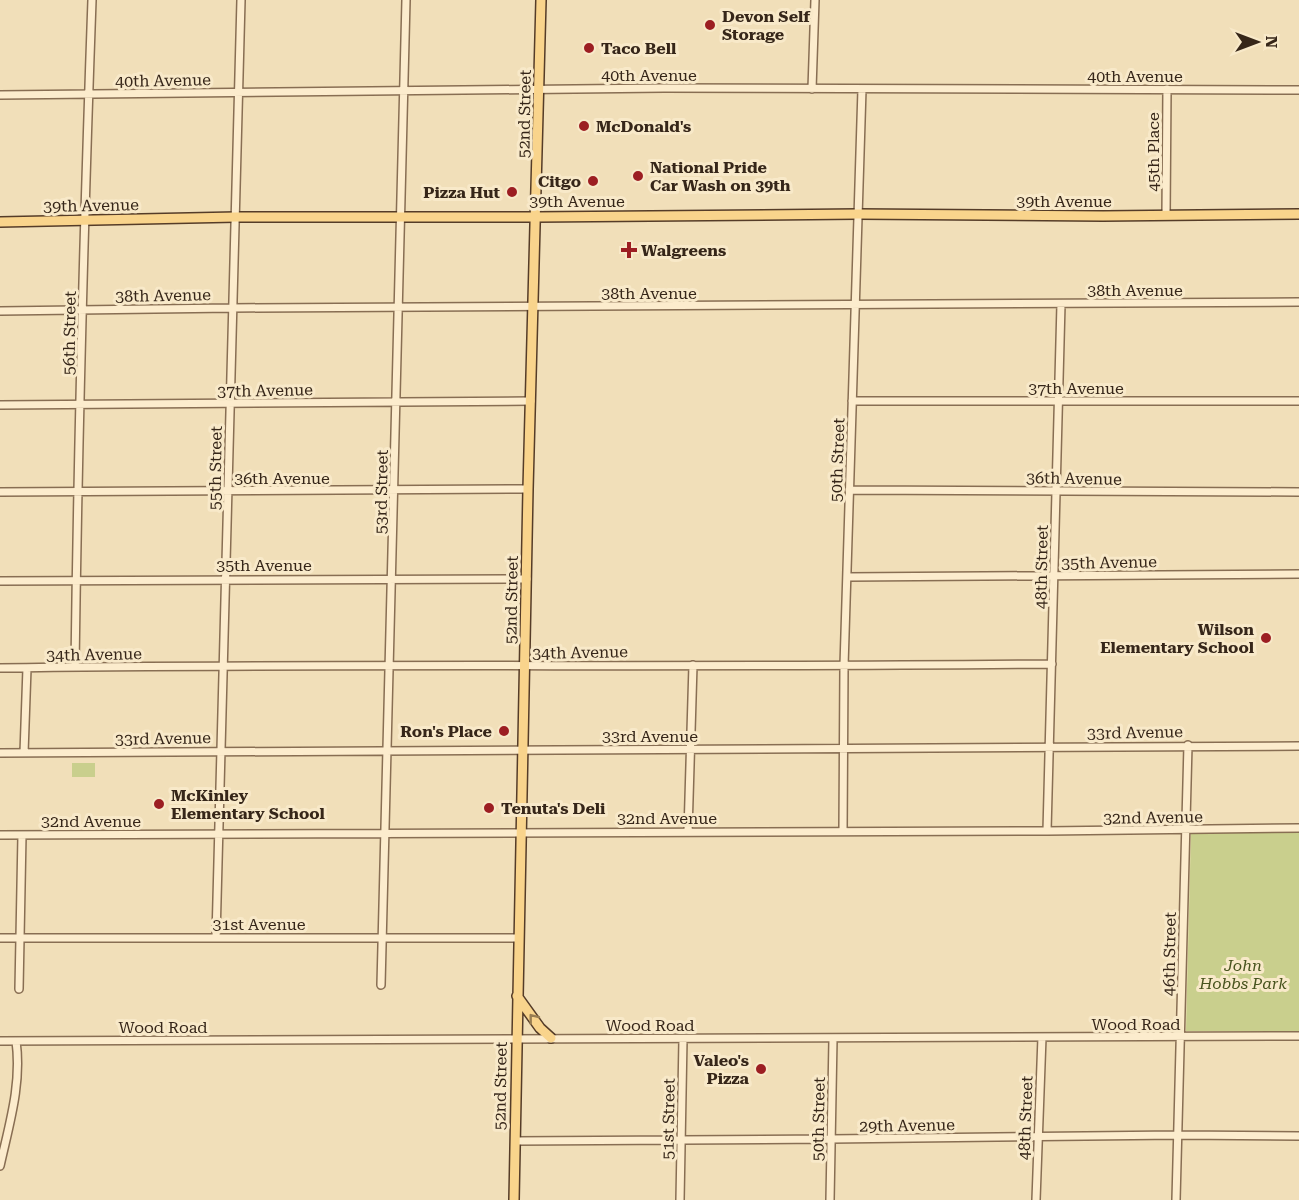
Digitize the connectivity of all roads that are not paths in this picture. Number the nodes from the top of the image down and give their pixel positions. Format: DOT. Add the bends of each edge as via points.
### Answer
graph roads {
  1 [pos="92,0"];
  2 [pos="241,0"];
  3 [pos="406,0"];
  4 [pos="541,0"];
  5 [pos="815,0"];
  6 [pos="539,89"];
  7 [pos="812,89"];
  8 [pos="862,89"];
  9 [pos="1167,89"];
  10 [pos="405,90"];
  11 [pos="1299,90"];
  12 [pos="239,92"];
  13 [pos="88,94"];
  14 [pos="0,95"];
  15 [pos="858,214"];
  16 [pos="1299,214"];
  17 [pos="1166,215"];
  18 [pos="402,216"];
  19 [pos="236,217"];
  20 [pos="537,217"];
  21 [pos="86,220"];
  22 [pos="0,222"];
  23 [pos="1299,302"];
  24 [pos="1061,304"];
  25 [pos="855,305"];
  26 [pos="399,307"];
  27 [pos="534,307"];
  28 [pos="232,308"];
  29 [pos="0,311"];
  30 [pos="82,311"];
  31 [pos="531,401"];
  32 [pos="852,401"];
  33 [pos="1058,401"];
  34 [pos="1299,401"];
  35 [pos="396,402"];
  36 [pos="230,404"];
  37 [pos="0,405"];
  38 [pos="81,405"];
  39 [pos="528,489"];
  40 [pos="849,490"];
  41 [pos="1057,490"];
  42 [pos="77,491"];
  43 [pos="394,491"];
  44 [pos="0,492"];
  45 [pos="228,492"];
  46 [pos="1299,492"];
  47 [pos="1299,574"];
  48 [pos="1054,576"];
  49 [pos="848,577"];
  50 [pos="226,579"];
  51 [pos="393,579"];
  52 [pos="527,579"];
  53 [pos="76,580"];
  54 [pos="0,581"];
  55 [pos="389,664"];
  56 [pos="1052,664"];
  57 [pos="693,665"];
  58 [pos="75,666"];
  59 [pos="525,666"];
  60 [pos="844,666"];
  61 [pos="223,667"];
  62 [pos="0,668"];
  63 [pos="27,668"];
  64 [pos="1188,745"];
  65 [pos="1299,746"];
  66 [pos="1049,747"];
  67 [pos="523,748"];
  68 [pos="843,748"];
  69 [pos="221,750"];
  70 [pos="387,750"];
  71 [pos="691,750"];
  72 [pos="0,753"];
  73 [pos="24,753"];
  74 [pos="1299,828"];
  75 [pos="1186,830"];
  76 [pos="843,831"];
  77 [pos="1047,831"];
  78 [pos="521,832"];
  79 [pos="688,832"];
  80 [pos="219,834"];
  81 [pos="385,834"];
  82 [pos="0,835"];
  83 [pos="22,835"];
  84 [pos="216,937"];
  85 [pos="382,937"];
  86 [pos="0,938"];
  87 [pos="20,938"];
  88 [pos="518,938"];
  89 [pos="381,985"];
  90 [pos="19,989"];
  91 [pos="517,996"];
  92 [pos="1042,1036"];
  93 [pos="1299,1036"];
  94 [pos="516,1038"];
  95 [pos="551,1038"];
  96 [pos="1180,1038"];
  97 [pos="683,1039"];
  98 [pos="833,1039"];
  99 [pos="0,1041"];
  100 [pos="16,1041"];
  101 [pos="1178,1134"];
  102 [pos="1299,1136"];
  103 [pos="1038,1137"];
  104 [pos="681,1140"];
  105 [pos="831,1140"];
  106 [pos="515,1141"];
  107 [pos="0,1167"];
  108 [pos="513,1200"];
  109 [pos="680,1200"];
  110 [pos="830,1200"];
  111 [pos="1036,1200"];
  112 [pos="1176,1200"];
  1 -- 13 [label="street, 56th Street"];
  2 -- 12 [label="street, 55th Street"];
  3 -- 10 [label="street, 53rd Street"];
  4 -- 6 [label="main road, 52nd Street"];
  5 -- 7 [label="street"];
  6 -- 7 [label="street, 40th Avenue"];
  6 -- 10 [label="street, 40th Avenue"];
  6 -- 20 [label="main road, 52nd Street"];
  7 -- 8 [label="street, 40th Avenue"];
  8 -- 9 [label="street, 40th Avenue"];
  8 -- 15 [label="street, 50th Street"];
  9 -- 11 [label="street, 40th Avenue"];
  9 -- 17 [label="street, 45th Place"];
  10 -- 12 [label="street, 40th Avenue"];
  10 -- 18 [label="street, 53rd Street"];
  12 -- 13 [label="street, 40th Avenue"];
  12 -- 19 [label="street, 55th Street"];
  13 -- 14 [label="street, 40th Avenue"];
  13 -- 21 [label="street, 56th Street"];
  15 -- 17 [label="main road, 39th Avenue"];
  15 -- 20 [label="main road, 39th Avenue"];
  15 -- 25 [label="street, 50th Street"];
  16 -- 17 [label="main road, 39th Avenue"];
  18 -- 19 [label="main road, 39th Avenue"];
  18 -- 20 [label="main road, 39th Avenue"];
  18 -- 26 [label="street, 53rd Street"];
  19 -- 21 [label="main road, 39th Avenue"];
  19 -- 28 [label="street, 55th Street"];
  20 -- 27 [label="main road, 52nd Street"];
  21 -- 22 [label="main road, 39th Avenue"];
  21 -- 30 [label="street, 56th Street"];
  23 -- 24 [label="street, 38th Avenue"];
  24 -- 25 [label="street, 38th Avenue"];
  24 -- 33 [label="street, 48th Street"];
  25 -- 27 [label="street, 38th Avenue"];
  25 -- 32 [label="street, 50th Street"];
  26 -- 27 [label="street, 38th Avenue"];
  26 -- 28 [label="street, 38th Avenue"];
  26 -- 35 [label="street, 53rd Street"];
  27 -- 31 [label="main road, 52nd Street"];
  28 -- 30 [label="street, 38th Avenue"];
  28 -- 36 [label="street, 55th Street"];
  29 -- 30 [label="street, 38th Avenue"];
  30 -- 38 [label="street, 56th Street"];
  31 -- 35 [label="street, 37th Avenue"];
  31 -- 39 [label="main road, 52nd Street"];
  32 -- 33 [label="street, 37th Avenue"];
  32 -- 40 [label="street, 50th Street"];
  33 -- 34 [label="street, 37th Avenue"];
  33 -- 41 [label="street, 48th Street"];
  35 -- 36 [label="street, 37th Avenue"];
  35 -- 43 [label="street, 53rd Street"];
  36 -- 38 [label="street, 37th Avenue"];
  36 -- 45 [label="street, 55th Street"];
  37 -- 38 [label="street, 37th Avenue"];
  38 -- 42 [label="street, 56th Street"];
  39 -- 43 [label="street, 36th Avenue"];
  39 -- 52 [label="main road, 52nd Street"];
  40 -- 41 [label="street, 36th Avenue"];
  40 -- 49 [label="street, 50th Street"];
  41 -- 46 [label="street, 36th Avenue"];
  41 -- 48 [label="street, 48th Street"];
  42 -- 44 [label="street, 36th Avenue"];
  42 -- 45 [label="street, 36th Avenue"];
  42 -- 53 [label="street, 56th Street"];
  43 -- 45 [label="street, 36th Avenue"];
  43 -- 51 [label="street, 53rd Street"];
  45 -- 50 [label="street, 55th Street"];
  47 -- 48 [label="street, 35th Avenue"];
  48 -- 49 [label="street, 35th Avenue"];
  48 -- 56 [label="street, 48th Street"];
  49 -- 60 [label="street, 50th Street"];
  50 -- 51 [label="street, 35th Avenue"];
  50 -- 53 [label="street, 35th Avenue"];
  50 -- 61 [label="street, 55th Street"];
  51 -- 52 [label="street, 35th Avenue"];
  51 -- 55 [label="street, 53rd Street"];
  52 -- 59 [label="main road, 52nd Street"];
  53 -- 54 [label="street, 35th Avenue"];
  53 -- 58 [label="street, 56th Street"];
  55 -- 59 [label="street, 34th Avenue"];
  55 -- 61 [label="street, 34th Avenue"];
  55 -- 70 [label="street, 53rd Street"];
  56 -- 60 [label="street, 34th Avenue"];
  56 -- 66 [label="street, 48th Street"];
  57 -- 59 [label="street, 34th Avenue"];
  57 -- 60 [label="street, 34th Avenue"];
  57 -- 71 [label="street"];
  58 -- 61 [label="street, 34th Avenue"];
  58 -- 63 [label="street, 34th Avenue"];
  59 -- 67 [label="main road, 52nd Street"];
  60 -- 68 [label="street, 50th Street"];
  61 -- 69 [label="street, 55th Street"];
  62 -- 63 [label="street, 34th Avenue"];
  63 -- 73 [label="street"];
  64 -- 65 [label="street, 33rd Avenue"];
  64 -- 66 [label="street, 33rd Avenue"];
  64 -- 75 [label="street, 46th Street"];
  66 -- 68 [label="street, 33rd Avenue"];
  66 -- 77 [label="street, 48th Street"];
  67 -- 70 [label="street, 33rd Avenue"];
  67 -- 71 [label="street, 33rd Avenue"];
  67 -- 78 [label="main road, 52nd Street"];
  68 -- 71 [label="street, 33rd Avenue"];
  68 -- 76 [label="street, 50th Street"];
  69 -- 70 [label="street, 33rd Avenue"];
  69 -- 73 [label="street, 33rd Avenue"];
  69 -- 80 [label="street, 55th Street"];
  70 -- 81 [label="street, 53rd Street"];
  71 -- 79 [label="street"];
  72 -- 73 [label="street, 33rd Avenue"];
  74 -- 75 [label="street, 32nd Avenue"];
  75 -- 77 [label="street, 32nd Avenue"];
  75 -- 96 [label="street, 46th Street"];
  76 -- 77 [label="street, 32nd Avenue"];
  76 -- 79 [label="street, 32nd Avenue"];
  78 -- 79 [label="street, 32nd Avenue"];
  78 -- 81 [label="street, 32nd Avenue"];
  78 -- 88 [label="main road, 52nd Street"];
  80 -- 81 [label="street, 32nd Avenue"];
  80 -- 83 [label="street, 32nd Avenue"];
  80 -- 84 [label="street, 55th Street"];
  81 -- 85 [label="street, 53rd Street"];
  82 -- 83 [label="street, 32nd Avenue"];
  83 -- 87 [label="street"];
  84 -- 85 [label="street, 31st Avenue"];
  84 -- 87 [label="street, 31st Avenue"];
  85 -- 88 [label="street, 31st Avenue"];
  85 -- 89 [label="street, 53rd Street"];
  86 -- 87 [label="street, 31st Avenue"];
  87 -- 90 [label="street"];
  88 -- 91 [label="main road, 52nd Street"];
  91 -- 94 [label="main road, 52nd Street"];
  95 -- 91 [label="main road, one-way"];
  92 -- 96 [label="street, Wood Road"];
  92 -- 98 [label="street, Wood Road"];
  92 -- 103 [label="street, 48th Street"];
  93 -- 96 [label="street, Wood Road"];
  94 -- 95 [label="street, Wood Road"];
  94 -- 100 [label="street, Wood Road"];
  94 -- 106 [label="main road, 52nd Street"];
  95 -- 97 [label="street, Wood Road"];
  96 -- 101 [label="street, 46th Street"];
  97 -- 98 [label="street, Wood Road"];
  97 -- 104 [label="street, 51st Street"];
  98 -- 105 [label="street, 50th Street"];
  99 -- 100 [label="street, Wood Road"];
  100 -- 107 [label="street" via="16,1097"];
  101 -- 102 [label="street, 29th Avenue"];
  101 -- 103 [label="street, 29th Avenue"];
  101 -- 112 [label="street, 46th Street"];
  103 -- 105 [label="street, 29th Avenue"];
  103 -- 111 [label="street, 48th Street"];
  104 -- 105 [label="street, 29th Avenue"];
  104 -- 106 [label="street, 29th Avenue"];
  104 -- 109 [label="street, 51st Street"];
  105 -- 110 [label="street, 50th Street"];
  106 -- 108 [label="main road, 52nd Street"];
}
